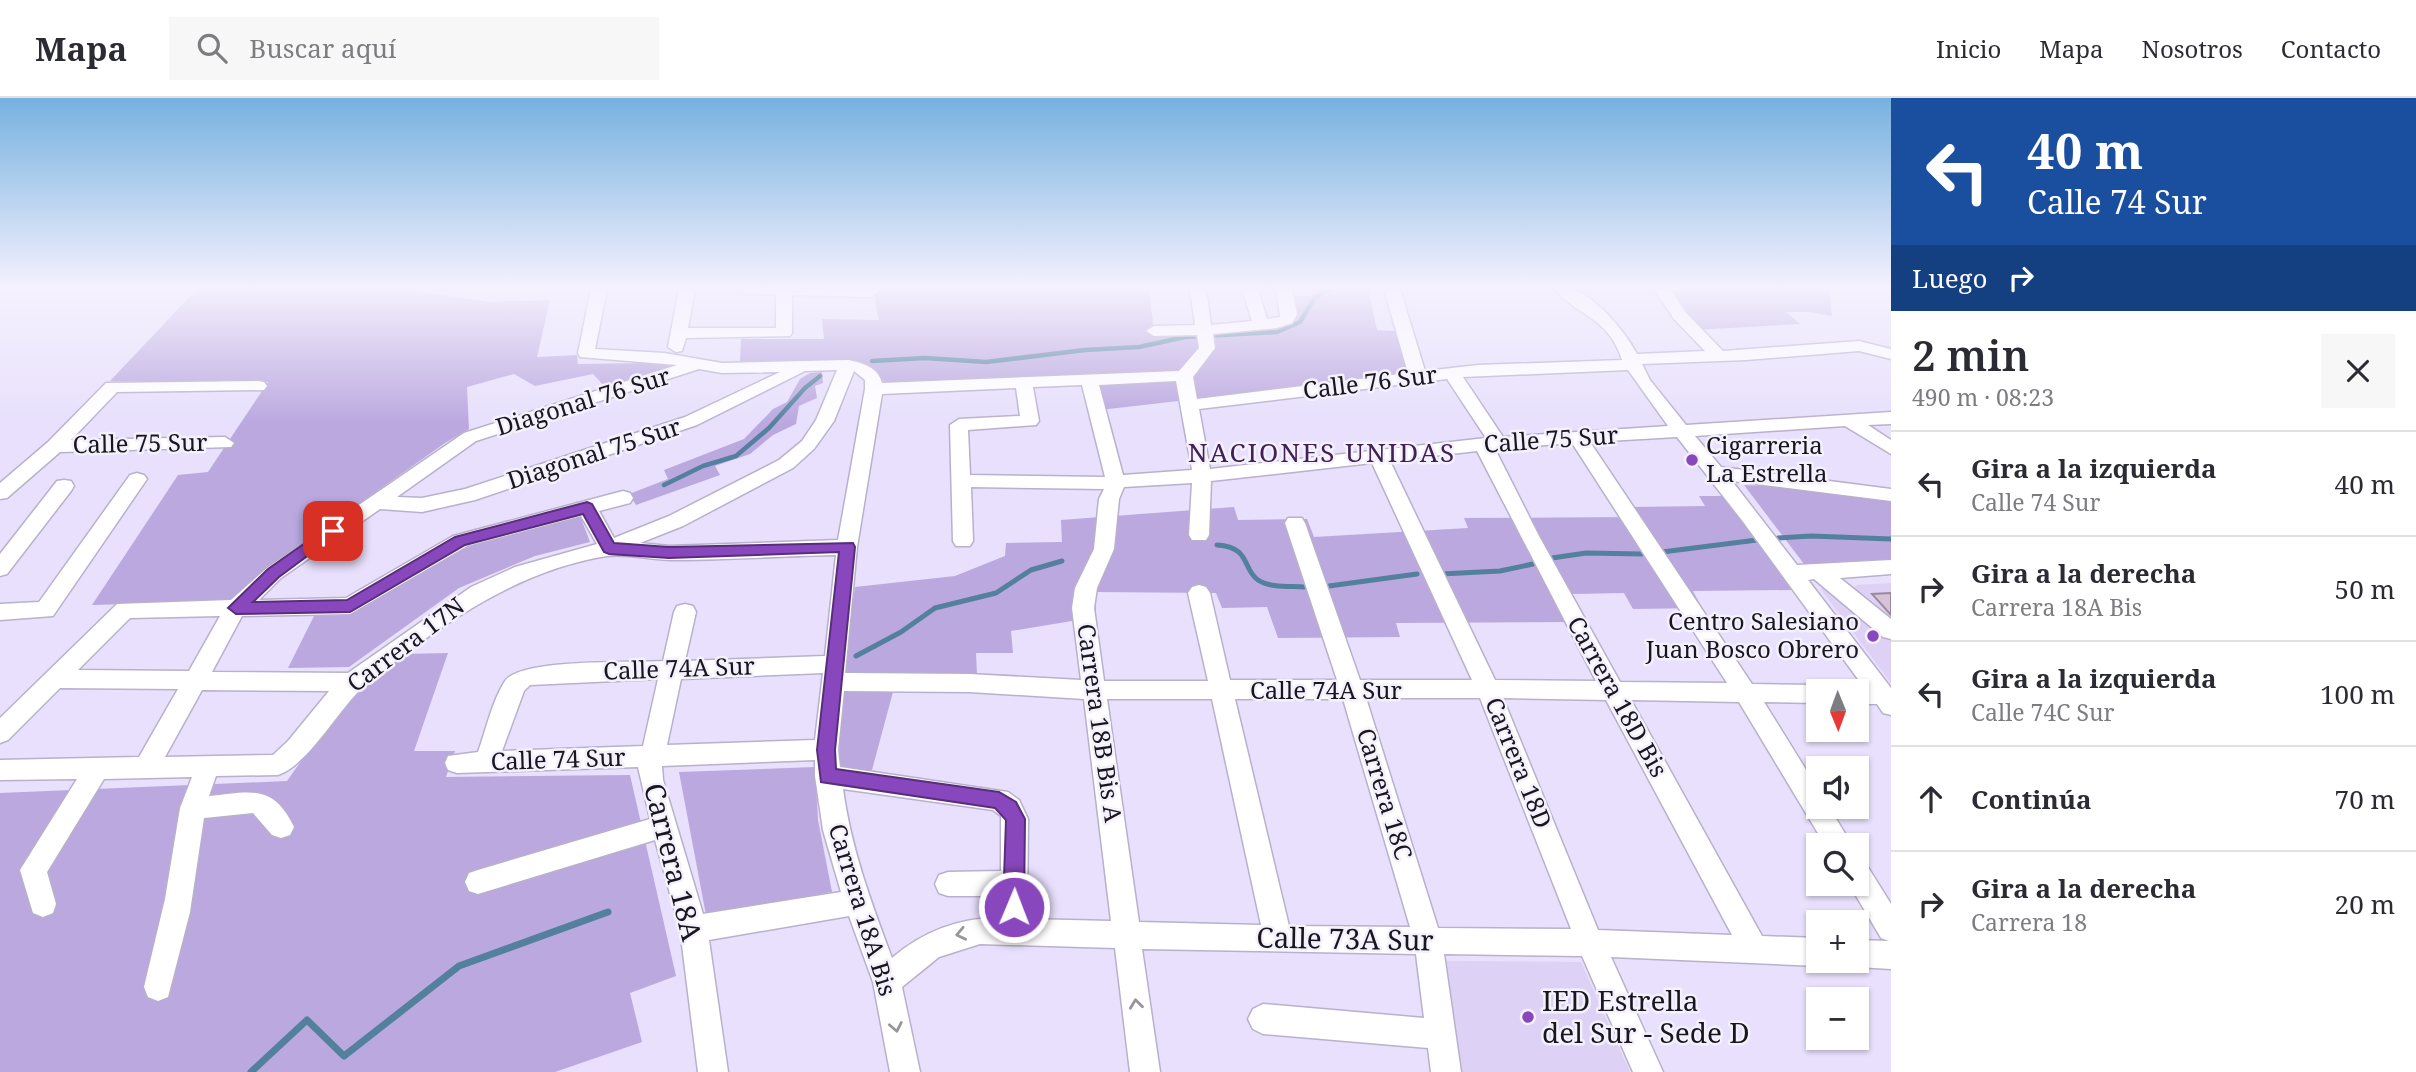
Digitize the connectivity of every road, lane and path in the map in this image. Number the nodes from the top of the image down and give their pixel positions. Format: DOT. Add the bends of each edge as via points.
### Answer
graph roads {
  1 [pos="590,334"];
  2 [pos="679,334"];
  3 [pos="1206,334"];
  4 [pos="1405,334"];
  5 [pos="1619,334"];
  6 [pos="1698,334"];
  7 [pos="1891,354"];
  8 [pos="1719,356"];
  9 [pos="674,360"];
  10 [pos="1632,362"];
  11 [pos="695,365"];
  12 [pos="848,365"];
  13 [pos="805,366"];
  14 [pos="1452,373"];
  15 [pos="1184,376"];
  16 [pos="1418,377"];
  17 [pos="872,381"];
  18 [pos="1089,381"];
  19 [pos="1024,384"];
  20 [pos="258,386"];
  21 [pos="1191,404"];
  22 [pos="1891,418"];
  23 [pos="1848,421"];
  24 [pos="1680,431"];
  25 [pos="1577,437"];
  26 [pos="225,443"];
  27 [pos="1490,443"];
  28 [pos="55,446"];
  29 [pos="1891,448"];
  30 [pos="1379,457"];
  31 [pos="1716,472"];
  32 [pos="1202,476"];
  33 [pos="137,479"];
  34 [pos="961,481"];
  35 [pos="1116,483"];
  36 [pos="64,486"];
  37 [pos="0,493"];
  38 [pos="1891,495"];
  39 [pos="623,498"];
  40 [pos="373,502"];
  41 [pos="587,508"];
  42 [pos="1295,523"];
  43 [pos="1199,535"];
  44 [pos="963,541"];
  45 [pos="847,547"];
  46 [pos="609,548"];
  47 [pos="1891,567"];
  48 [pos="0,569"];
  49 [pos="1819,572"];
  50 [pos="1793,573"];
  51 [pos="1199,593"];
  52 [pos="236,608"];
  53 [pos="0,612"];
  54 [pos="684,612"];
  55 [pos="1891,631"];
  56 [pos="672,668"];
  57 [pos="834,673"];
  58 [pos="55,679"];
  59 [pos="195,681"];
  60 [pos="352,682"];
  61 [pos="1094,690"];
  62 [pos="1488,690"];
  63 [pos="1222,691"];
  64 [pos="1352,691"];
  65 [pos="1614,691"];
  66 [pos="1746,693"];
  67 [pos="1806,694"];
  68 [pos="1869,697"];
  69 [pos="1887,701"];
  70 [pos="0,733"];
  71 [pos="826,750"];
  72 [pos="652,756"];
  73 [pos="486,762"];
  74 [pos="457,763"];
  75 [pos="209,766"];
  76 [pos="146,768"];
  77 [pos="97,769"];
  78 [pos="0,770"];
  79 [pos="827,776"];
  80 [pos="193,808"];
  81 [pos="664,826"];
  82 [pos="281,827"];
  83 [pos="1832,833"];
  84 [pos="478,882"];
  85 [pos="1014,883"];
  86 [pos="948,884"];
  87 [pos="1869,893"];
  88 [pos="857,902"];
  89 [pos="43,904"];
  90 [pos="694,929"];
  91 [pos="1891,929"];
  92 [pos="1013,931"];
  93 [pos="1127,934"];
  94 [pos="1278,940"];
  95 [pos="1428,940"];
  96 [pos="1590,943"];
  97 [pos="1754,949"];
  98 [pos="1806,951"];
  99 [pos="1869,954"];
  100 [pos="1891,955"];
  101 [pos="887,982"];
  102 [pos="158,987"];
  103 [pos="1263,1019"];
  104 [pos="1441,1034"];
  105 [pos="713,1072"];
  106 [pos="905,1072"];
  107 [pos="1145,1072"];
  108 [pos="1446,1072"];
  109 [pos="1648,1072"];
  1 -- 9 [label="street" via="586,353"];
  2 -- 9 [label="street"];
  3 -- 15 [label="street" via="1207,348"];
  4 -- 16 [label="street"];
  5 -- 10 [label="street"];
  6 -- 8 [label="street"];
  7 -- 8 [label="street, Calle 76 Sur" via="1859,346"];
  8 -- 10 [label="street, Calle 76 Sur"];
  9 -- 11 [label="street"];
  10 -- 14 [label="street, Calle 76 Sur"];
  10 -- 24 [label="street"];
  11 -- 13 [label="street"];
  11 -- 40 [label="street, Diagonal 76 Sur" via="470,437"];
  12 -- 13 [label="street"];
  12 -- 17 [label="street" via="862,368"];
  12 -- 46 [label="street" via="825,421 808,445 786,464 676,521"];
  13 -- 40 [label="street, Diagonal 75 Sur" via="691,421 468,495 422,505"];
  14 -- 16 [label="street, Calle 76 Sur"];
  14 -- 27 [label="street, Carrera 18D Bis"];
  15 -- 18 [label="street"];
  15 -- 21 [label="street"];
  16 -- 21 [label="street, Calle 76 Sur"];
  17 -- 19 [label="street"];
  17 -- 45 [label="street, Carrera 18A Bis"];
  18 -- 19 [label="street"];
  18 -- 35 [label="street, Carrera 18B Bis A"];
  19 -- 34 [label="street" via="1030,421 959,425"];
  20 -- 28 [label="street" via="112,387"];
  21 -- 32 [label="street"];
  22 -- 23 [label="street, Calle 75 Sur"];
  23 -- 24 [label="street, Calle 75 Sur"];
  23 -- 29 [label="street"];
  24 -- 25 [label="street, Calle 75 Sur"];
  24 -- 31 [label="street"];
  25 -- 27 [label="street, Calle 75 Sur"];
  25 -- 66 [label="street"];
  26 -- 28 [label="street, Calle 75 Sur"];
  27 -- 30 [label="street, Calle 75 Sur"];
  27 -- 65 [label="street, Carrera 18D Bis" via="1529,536"];
  28 -- 37 [label="street"];
  30 -- 32 [label="street, Calle 75 Sur"];
  30 -- 62 [label="street, Carrera 18D"];
  31 -- 38 [label="street"];
  31 -- 50 [label="street"];
  32 -- 35 [label="street, Calle 75 Sur"];
  32 -- 43 [label="street"];
  33 -- 53 [label="street" via="45,610"];
  34 -- 35 [label="street, Calle 75 Sur"];
  34 -- 44 [label="street"];
  35 -- 61 [label="street, Carrera 18B Bis A" via="1109,499 1104,549 1084,599"];
  36 -- 48 [label="street"];
  39 -- 41 [label="street"];
  40 -- 52 [label="street, Diagonal 76 Sur" via="274,573"];
  41 -- 46 [label="street"];
  41 -- 52 [label="street" via="460,541 357,604"];
  42 -- 64 [label="street, Carrera 18C"];
  45 -- 46 [label="street" via="669,552"];
  45 -- 57 [label="street, Carrera 18A Bis"];
  46 -- 60 [label="street, Carrera 17N" via="522,572 478,592"];
  47 -- 49 [label="street"];
  49 -- 50 [label="street"];
  49 -- 55 [label="street"];
  50 -- 69 [label="street"];
  51 -- 63 [label="street"];
  52 -- 58 [label="street" via="125,610"];
  52 -- 59 [label="street, Diagonal 76 Sur"];
  54 -- 56 [label="street, Carrera 18A"];
  56 -- 57 [label="street, Calle 74A Sur"];
  56 -- 72 [label="street, Carrera 18A"];
  56 -- 73 [label="street, Calle 74A Sur" via="523,678 514,686"];
  57 -- 61 [label="street, Calle 74A Sur"];
  57 -- 71 [label="street, Carrera 18A Bis"];
  58 -- 59 [label="street"];
  58 -- 70 [label="street"];
  59 -- 60 [label="street"];
  59 -- 76 [label="street, Diagonal 76 Sur"];
  60 -- 75 [label="street, Carrera 17N" via="278,765"];
  61 -- 63 [label="street, Calle 74A Sur"];
  61 -- 93 [label="street, Carrera 18B Bis A"];
  62 -- 64 [label="street, Calle 74A Sur"];
  62 -- 65 [label="street, Calle 74A Sur"];
  62 -- 96 [label="street, Carrera 18D"];
  63 -- 64 [label="street, Calle 74A Sur"];
  63 -- 94 [label="street"];
  64 -- 95 [label="street, Carrera 18C"];
  65 -- 66 [label="street, Calle 74A Sur"];
  65 -- 97 [label="street, Carrera 18D Bis"];
  66 -- 67 [label="street, Calle 74A Sur"];
  66 -- 83 [label="street"];
  68 -- 69 [label="street"];
  71 -- 72 [label="street, Calle 74 Sur"];
  71 -- 79 [label="street, Carrera 18A Bis"];
  72 -- 73 [label="street, Calle 74 Sur"];
  72 -- 81 [label="street, Carrera 18A" via="651,780"];
  73 -- 74 [label="street, Calle 74 Sur"];
  75 -- 76 [label="street"];
  75 -- 80 [label="street"];
  76 -- 77 [label="street"];
  77 -- 78 [label="street"];
  77 -- 89 [label="street" via="33,870"];
  79 -- 85 [label="street" via="999,800 1016,819"];
  79 -- 88 [label="street, Carrera 18A Bis" via="836,830"];
  80 -- 82 [label="street" via="259,802"];
  80 -- 102 [label="street" via="181,888"];
  81 -- 84 [label="street"];
  81 -- 90 [label="street, Carrera 18A"];
  85 -- 86 [label="street"];
  85 -- 92 [label="street"];
  87 -- 91 [label="street"];
  88 -- 90 [label="street"];
  88 -- 101 [label="street, Carrera 18A Bis"];
  90 -- 105 [label="street, Carrera 18A"];
  92 -- 93 [label="street, Calle 73A Sur"];
  92 -- 101 [label="street, Calle 73A Sur, one-way" via="950,937 918,954"];
  93 -- 94 [label="street, Calle 73A Sur"];
  107 -- 93 [label="street, Carrera 18B Bis A, one-way"];
  94 -- 95 [label="street, Calle 73A Sur"];
  95 -- 96 [label="street, Calle 73A Sur"];
  95 -- 104 [label="street, Carrera 18C"];
  96 -- 97 [label="street, Calle 73A Sur"];
  96 -- 109 [label="street, Carrera 18D"];
  97 -- 98 [label="street, Calle 73A Sur"];
  99 -- 100 [label="street"];
  101 -- 106 [label="street, Carrera 18A Bis, one-way"];
  103 -- 104 [label="street"];
  104 -- 108 [label="street, Carrera 18C"];
}
